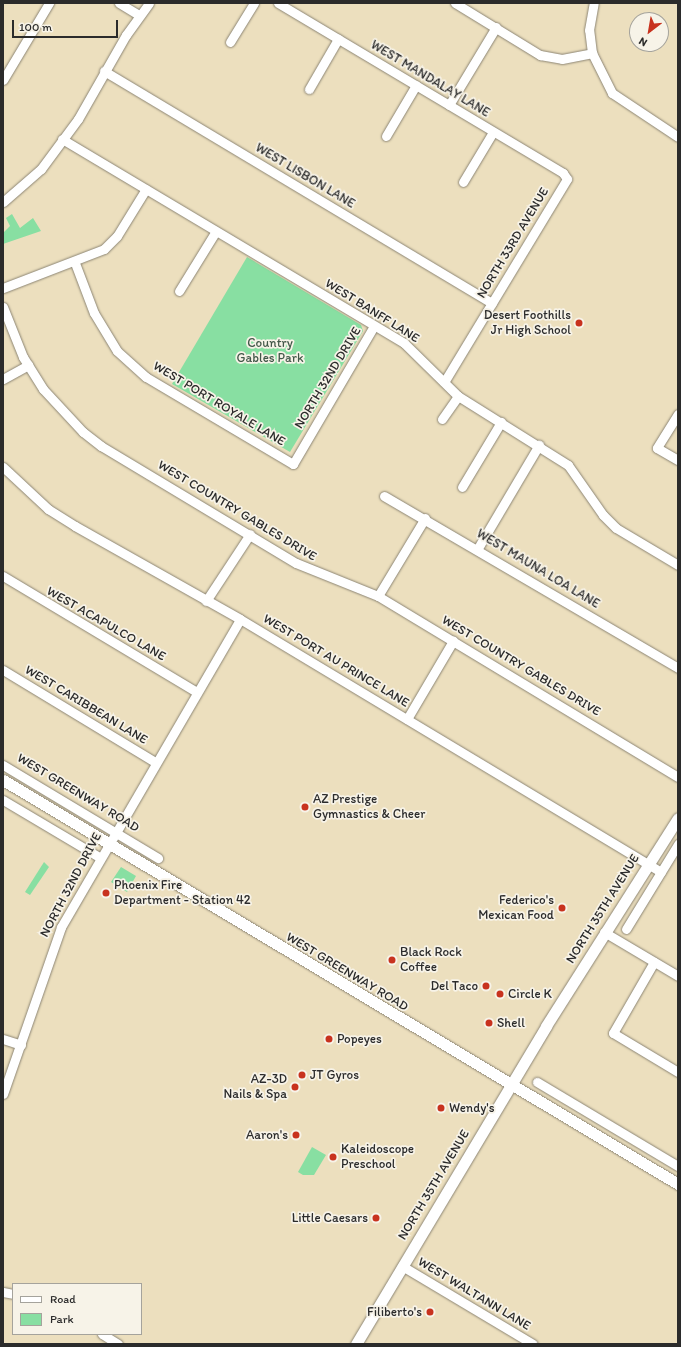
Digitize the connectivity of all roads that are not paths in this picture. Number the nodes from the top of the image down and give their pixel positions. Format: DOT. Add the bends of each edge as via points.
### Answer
graph roads {
  1 [pos="49,3"];
  2 [pos="119,3"];
  3 [pos="149,3"];
  4 [pos="254,3"];
  5 [pos="278,3"];
  6 [pos="455,3"];
  7 [pos="594,3"];
  8 [pos="139,16"];
  9 [pos="496,27"];
  10 [pos="338,39"];
  11 [pos="230,42"];
  12 [pos="592,53"];
  13 [pos="104,71"];
  14 [pos="3,80"];
  15 [pos="416,85"];
  16 [pos="309,89"];
  17 [pos="449,105"];
  18 [pos="494,132"];
  19 [pos="386,136"];
  20 [pos="678,137"];
  21 [pos="62,139"];
  22 [pos="567,179"];
  23 [pos="463,182"];
  24 [pos="146,189"];
  25 [pos="4,200"];
  26 [pos="216,231"];
  27 [pos="75,262"];
  28 [pos="3,288"];
  29 [pos="179,291"];
  30 [pos="492,303"];
  31 [pos="3,307"];
  32 [pos="374,326"];
  33 [pos="28,365"];
  34 [pos="3,379"];
  35 [pos="444,382"];
  36 [pos="458,396"];
  37 [pos="678,414"];
  38 [pos="442,419"];
  39 [pos="500,422"];
  40 [pos="539,445"];
  41 [pos="678,460"];
  42 [pos="293,464"];
  43 [pos="3,467"];
  44 [pos="462,487"];
  45 [pos="384,496"];
  46 [pos="425,518"];
  47 [pos="250,534"];
  48 [pos="478,548"];
  49 [pos="678,565"];
  50 [pos="3,576"];
  51 [pos="378,596"];
  52 [pos="206,601"];
  53 [pos="240,619"];
  54 [pos="454,641"];
  55 [pos="678,668"];
  56 [pos="3,670"];
  57 [pos="197,692"];
  58 [pos="407,719"];
  59 [pos="155,762"];
  60 [pos="3,765"];
  61 [pos="678,776"];
  62 [pos="3,780"];
  63 [pos="3,800"];
  64 [pos="678,818"];
  65 [pos="114,831"];
  66 [pos="108,842"];
  67 [pos="678,844"];
  68 [pos="99,857"];
  69 [pos="158,858"];
  70 [pos="648,864"];
  71 [pos="661,872"];
  72 [pos="626,929"];
  73 [pos="604,932"];
  74 [pos="654,962"];
  75 [pos="678,976"];
  76 [pos="3,1039"];
  77 [pos="21,1045"];
  78 [pos="678,1072"];
  79 [pos="537,1082"];
  80 [pos="510,1086"];
  81 [pos="3,1094"];
  82 [pos="678,1166"];
  83 [pos="678,1184"];
  84 [pos="402,1266"];
  85 [pos="104,1335"];
  86 [pos="118,1344"];
  87 [pos="356,1344"];
  88 [pos="533,1344"];
  1 -- 14 [label="street"];
  2 -- 8 [label="street"];
  3 -- 8 [label="street"];
  4 -- 11 [label="street"];
  5 -- 10 [label="street, WEST MANDALAY LANE"];
  6 -- 9 [label="street"];
  7 -- 12 [label="street" via="589,30"];
  8 -- 13 [label="street"];
  9 -- 12 [label="street" via="540,56 562,59"];
  9 -- 17 [label="street"];
  10 -- 15 [label="street, WEST MANDALAY LANE"];
  10 -- 16 [label="street"];
  12 -- 20 [label="street" via="612,93"];
  13 -- 21 [label="street"];
  13 -- 30 [label="street, WEST LISBON LANE"];
  15 -- 17 [label="street, WEST MANDALAY LANE"];
  15 -- 19 [label="street"];
  17 -- 18 [label="street, WEST MANDALAY LANE"];
  18 -- 22 [label="street, WEST MANDALAY LANE" via="562,173"];
  18 -- 23 [label="street"];
  21 -- 24 [label="street, WEST BANFF LANE"];
  21 -- 25 [label="street" via="31,181"];
  22 -- 30 [label="street, NORTH 33RD AVENUE"];
  24 -- 26 [label="street, WEST BANFF LANE"];
  24 -- 27 [label="street" via="117,236 95,255"];
  26 -- 29 [label="street"];
  26 -- 32 [label="street, WEST BANFF LANE"];
  27 -- 28 [label="street"];
  27 -- 42 [label="street, WEST PORT ROYALE LANE" via="94,313 118,351 146,377"];
  30 -- 35 [label="street, NORTH 33RD AVENUE"];
  31 -- 33 [label="street, WEST COUNTRY GABLES DRIVE"];
  32 -- 35 [label="street, WEST BANFF LANE" via="404,343"];
  32 -- 42 [label="street, NORTH 32ND DRIVE"];
  33 -- 34 [label="street"];
  33 -- 47 [label="street, WEST COUNTRY GABLES DRIVE" via="43,389 83,432"];
  35 -- 36 [label="street, WEST BANFF LANE"];
  36 -- 38 [label="street"];
  36 -- 39 [label="street, WEST BANFF LANE"];
  37 -- 41 [label="street" via="657,448"];
  39 -- 40 [label="street, WEST BANFF LANE"];
  39 -- 44 [label="street"];
  40 -- 48 [label="street"];
  40 -- 49 [label="street, WEST BANFF LANE" via="568,465 603,515 616,528"];
  43 -- 52 [label="street, WEST PORT AU PRINCE LANE" via="48,509"];
  45 -- 46 [label="street, WEST MAUNA LOA LANE"];
  46 -- 48 [label="street, WEST MAUNA LOA LANE"];
  46 -- 51 [label="street"];
  47 -- 51 [label="street, WEST COUNTRY GABLES DRIVE" via="302,566"];
  47 -- 52 [label="street"];
  48 -- 55 [label="street, WEST MAUNA LOA LANE"];
  50 -- 57 [label="street, WEST ACAPULCO LANE"];
  51 -- 54 [label="street, WEST COUNTRY GABLES DRIVE"];
  52 -- 53 [label="street, WEST PORT AU PRINCE LANE"];
  53 -- 57 [label="street, NORTH 32ND DRIVE"];
  53 -- 58 [label="street, WEST PORT AU PRINCE LANE"];
  54 -- 58 [label="street"];
  54 -- 61 [label="street, WEST COUNTRY GABLES DRIVE"];
  56 -- 59 [label="street, WEST CARIBBEAN LANE"];
  57 -- 59 [label="street, NORTH 32ND DRIVE"];
  58 -- 70 [label="street, WEST PORT AU PRINCE LANE"];
  59 -- 65 [label="street, NORTH 32ND DRIVE"];
  60 -- 65 [label="street, WEST GREENWAY ROAD"];
  62 -- 66 [label="main road, WEST GREENWAY ROAD"];
  63 -- 68 [label="street"];
  64 -- 70 [label="main road, NORTH 35TH AVENUE"];
  65 -- 66 [label="street, NORTH 32ND DRIVE"];
  65 -- 69 [label="street, WEST GREENWAY ROAD"];
  66 -- 68 [label="street, NORTH 32ND DRIVE"];
  66 -- 80 [label="main road, WEST GREENWAY ROAD"];
  67 -- 71 [label="street"];
  68 -- 77 [label="street, NORTH 32ND DRIVE" via="58,935"];
  70 -- 71 [label="street, WEST PORT AU PRINCE LANE"];
  70 -- 73 [label="main road, NORTH 35TH AVENUE"];
  71 -- 72 [label="street"];
  73 -- 74 [label="street"];
  73 -- 80 [label="main road, NORTH 35TH AVENUE"];
  74 -- 75 [label="street"];
  74 -- 78 [label="street" via="613,1033"];
  76 -- 77 [label="street"];
  77 -- 81 [label="street, NORTH 32ND DRIVE"];
  79 -- 82 [label="street"];
  80 -- 83 [label="main road, WEST GREENWAY ROAD"];
  80 -- 84 [label="main road, NORTH 35TH AVENUE"];
  84 -- 87 [label="main road, NORTH 35TH AVENUE"];
  84 -- 88 [label="street, WEST WALTANN LANE"];
  85 -- 86 [label="street"];
}
